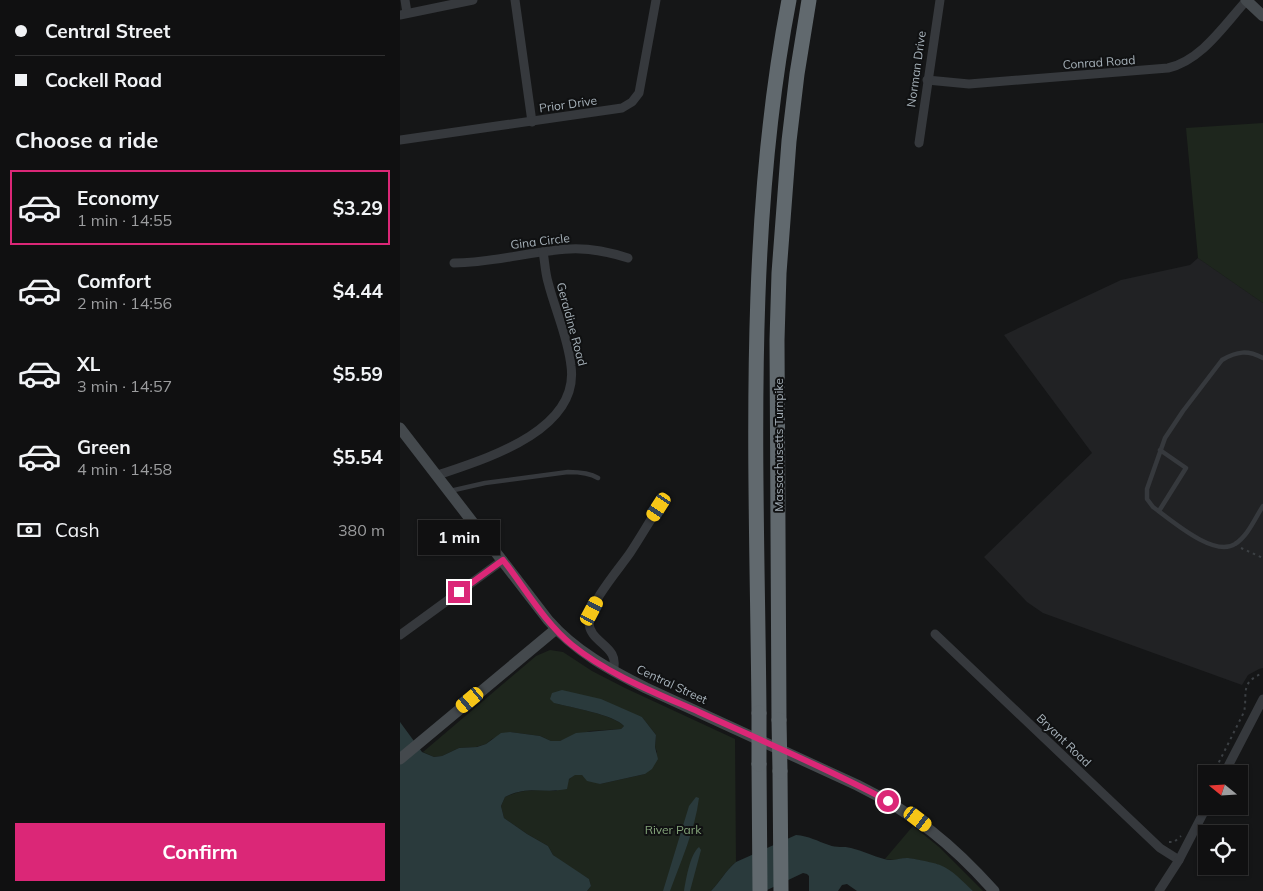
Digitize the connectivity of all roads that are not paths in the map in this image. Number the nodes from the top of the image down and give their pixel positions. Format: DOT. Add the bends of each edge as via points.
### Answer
graph roads {
  1 [pos="405,0"];
  2 [pos="473,0"];
  3 [pos="515,0"];
  4 [pos="656,0"];
  5 [pos="789,0"];
  6 [pos="810,0"];
  7 [pos="940,0"];
  8 [pos="1246,0"];
  9 [pos="403,14"];
  10 [pos="1263,16"];
  11 [pos="927,80"];
  12 [pos="532,122"];
  13 [pos="400,140"];
  14 [pos="919,143"];
  15 [pos="543,252"];
  16 [pos="628,258"];
  17 [pos="454,263"];
  18 [pos="1263,358"];
  19 [pos="400,428"];
  20 [pos="1160,450"];
  21 [pos="438,475"];
  22 [pos="598,478"];
  23 [pos="450,491"];
  24 [pos="1263,506"];
  25 [pos="659,507"];
  26 [pos="1159,511"];
  27 [pos="503,560"];
  28 [pos="556,629"];
  29 [pos="935,634"];
  30 [pos="400,635"];
  31 [pos="613,671"];
  32 [pos="1263,699"];
  33 [pos="400,759"];
  34 [pos="1229,765"];
  35 [pos="1202,815"];
  36 [pos="1179,860"];
  37 [pos="760,891"];
  38 [pos="781,891"];
  39 [pos="994,891"];
  40 [pos="1159,891"];
  1 -- 9 [label="street"];
  2 -- 9 [label="street"];
  3 -- 12 [label="street"];
  4 -- 12 [label="street, Prior Drive" via="639,93 632,102 622,108"];
  5 -- 37 [label="highway, Massachusetts Turnpike, bridge" via="769,139 759,272 756,406"];
  6 -- 38 [label="highway, Massachusetts Turnpike, bridge" via="791,124 779,273"];
  7 -- 11 [label="street, Norman Drive"];
  8 -- 10 [label="main road"];
  8 -- 11 [label="street, Conrad Road" via="1200,51 1185,62 1168,68 969,84"];
  11 -- 14 [label="street, Norman Drive"];
  12 -- 13 [label="street, Prior Drive"];
  15 -- 16 [label="street, Gina Circle" via="596,250"];
  15 -- 17 [label="street, Gina Circle" via="475,263"];
  15 -- 21 [label="street, Geraldine Road" via="547,280 571,365 572,379 562,407 548,423 502,452"];
  18 -- 20 [label="lane" via="1247,352 1222,360 1183,411"];
  19 -- 21 [label="main road, Central Street"];
  20 -- 26 [label="lane" via="1146,494 1149,503"];
  20 -- 26 [label="lane" via="1186,468"];
  21 -- 23 [label="main road, Central Street"];
  22 -- 23 [label="lane" via="568,472"];
  23 -- 27 [label="main road, Central Street"];
  24 -- 26 [label="lane" via="1248,530 1234,545 1226,547 1209,544"];
  25 -- 31 [label="street" via="610,579 590,616 590,628 615,660"];
  27 -- 28 [label="main road, Central Street"];
  27 -- 30 [label="street"];
  28 -- 31 [label="main road, Central Street" via="580,650"];
  28 -- 33 [label="main road"];
  29 -- 36 [label="street, Bryant Road" via="1162,850"];
  31 -- 39 [label="main road, Central Street" via="888,801 945,841"];
  32 -- 34 [label="street"];
  35 -- 36 [label="street"];
  36 -- 40 [label="street"];
}
